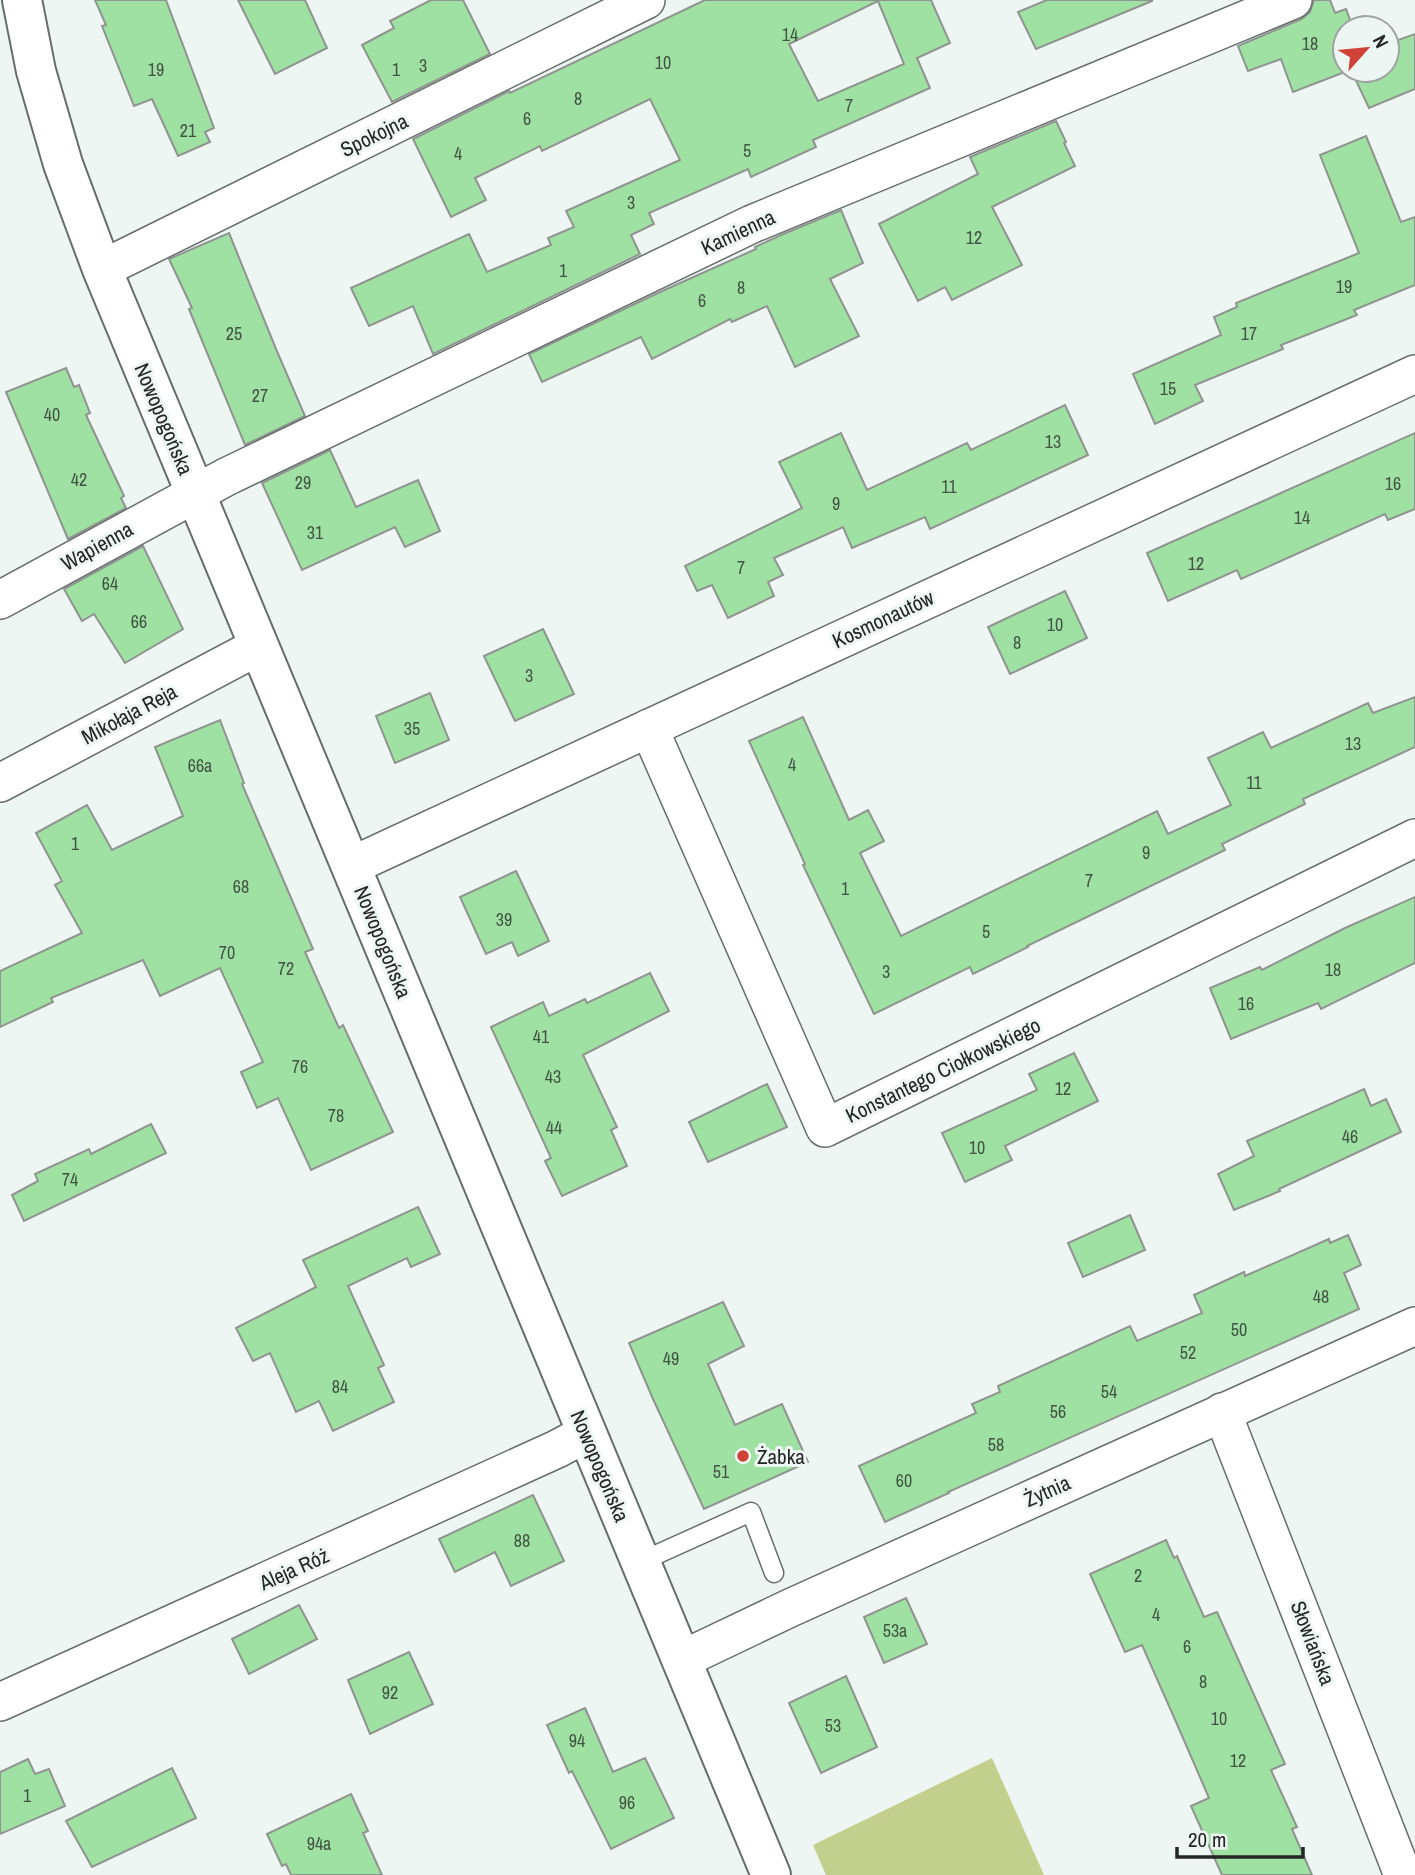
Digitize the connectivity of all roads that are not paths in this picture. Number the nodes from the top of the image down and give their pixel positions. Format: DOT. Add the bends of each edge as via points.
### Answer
graph roads {
  1 [pos="22,0"];
  2 [pos="646,0"];
  3 [pos="1293,0"];
  4 [pos="102,269"];
  5 [pos="1415,374"];
  6 [pos="195,493"];
  7 [pos="0,600"];
  8 [pos="259,646"];
  9 [pos="649,728"];
  10 [pos="0,783"];
  11 [pos="1415,838"];
  12 [pos="351,866"];
  13 [pos="1415,1326"];
  14 [pos="1222,1412"];
  15 [pos="587,1433"];
  16 [pos="640,1562"];
  17 [pos="774,1573"];
  18 [pos="681,1660"];
  19 [pos="0,1702"];
  20 [pos="1405,1864"];
  21 [pos="771,1875"];
  1 -- 4 [label="street, Nowopogońska" via="36,71 63,164"];
  2 -- 4 [label="street, Spokojna"];
  3 -- 6 [label="street, Kamienna" via="751,224"];
  4 -- 6 [label="street, Nowopogońska"];
  5 -- 9 [label="street, Kosmonautów"];
  6 -- 7 [label="street, Wapienna"];
  6 -- 8 [label="street, Nowopogońska"];
  8 -- 10 [label="street, Mikołaja Reja"];
  8 -- 12 [label="street, Nowopogońska"];
  9 -- 11 [label="street, Konstantego Ciołkowskiego" via="825,1128"];
  9 -- 12 [label="street, Kosmonautów"];
  12 -- 15 [label="street, Nowopogońska"];
  13 -- 14 [label="street, Żytnia"];
  14 -- 18 [label="street, Żytnia"];
  14 -- 20 [label="street, Słowiańska"];
  15 -- 16 [label="street, Nowopogońska"];
  15 -- 19 [label="street, Aleja Róż"];
  16 -- 17 [label="lane" via="751,1512"];
  16 -- 18 [label="street, Nowopogońska"];
  18 -- 21 [label="street, Nowopogońska"];
}
